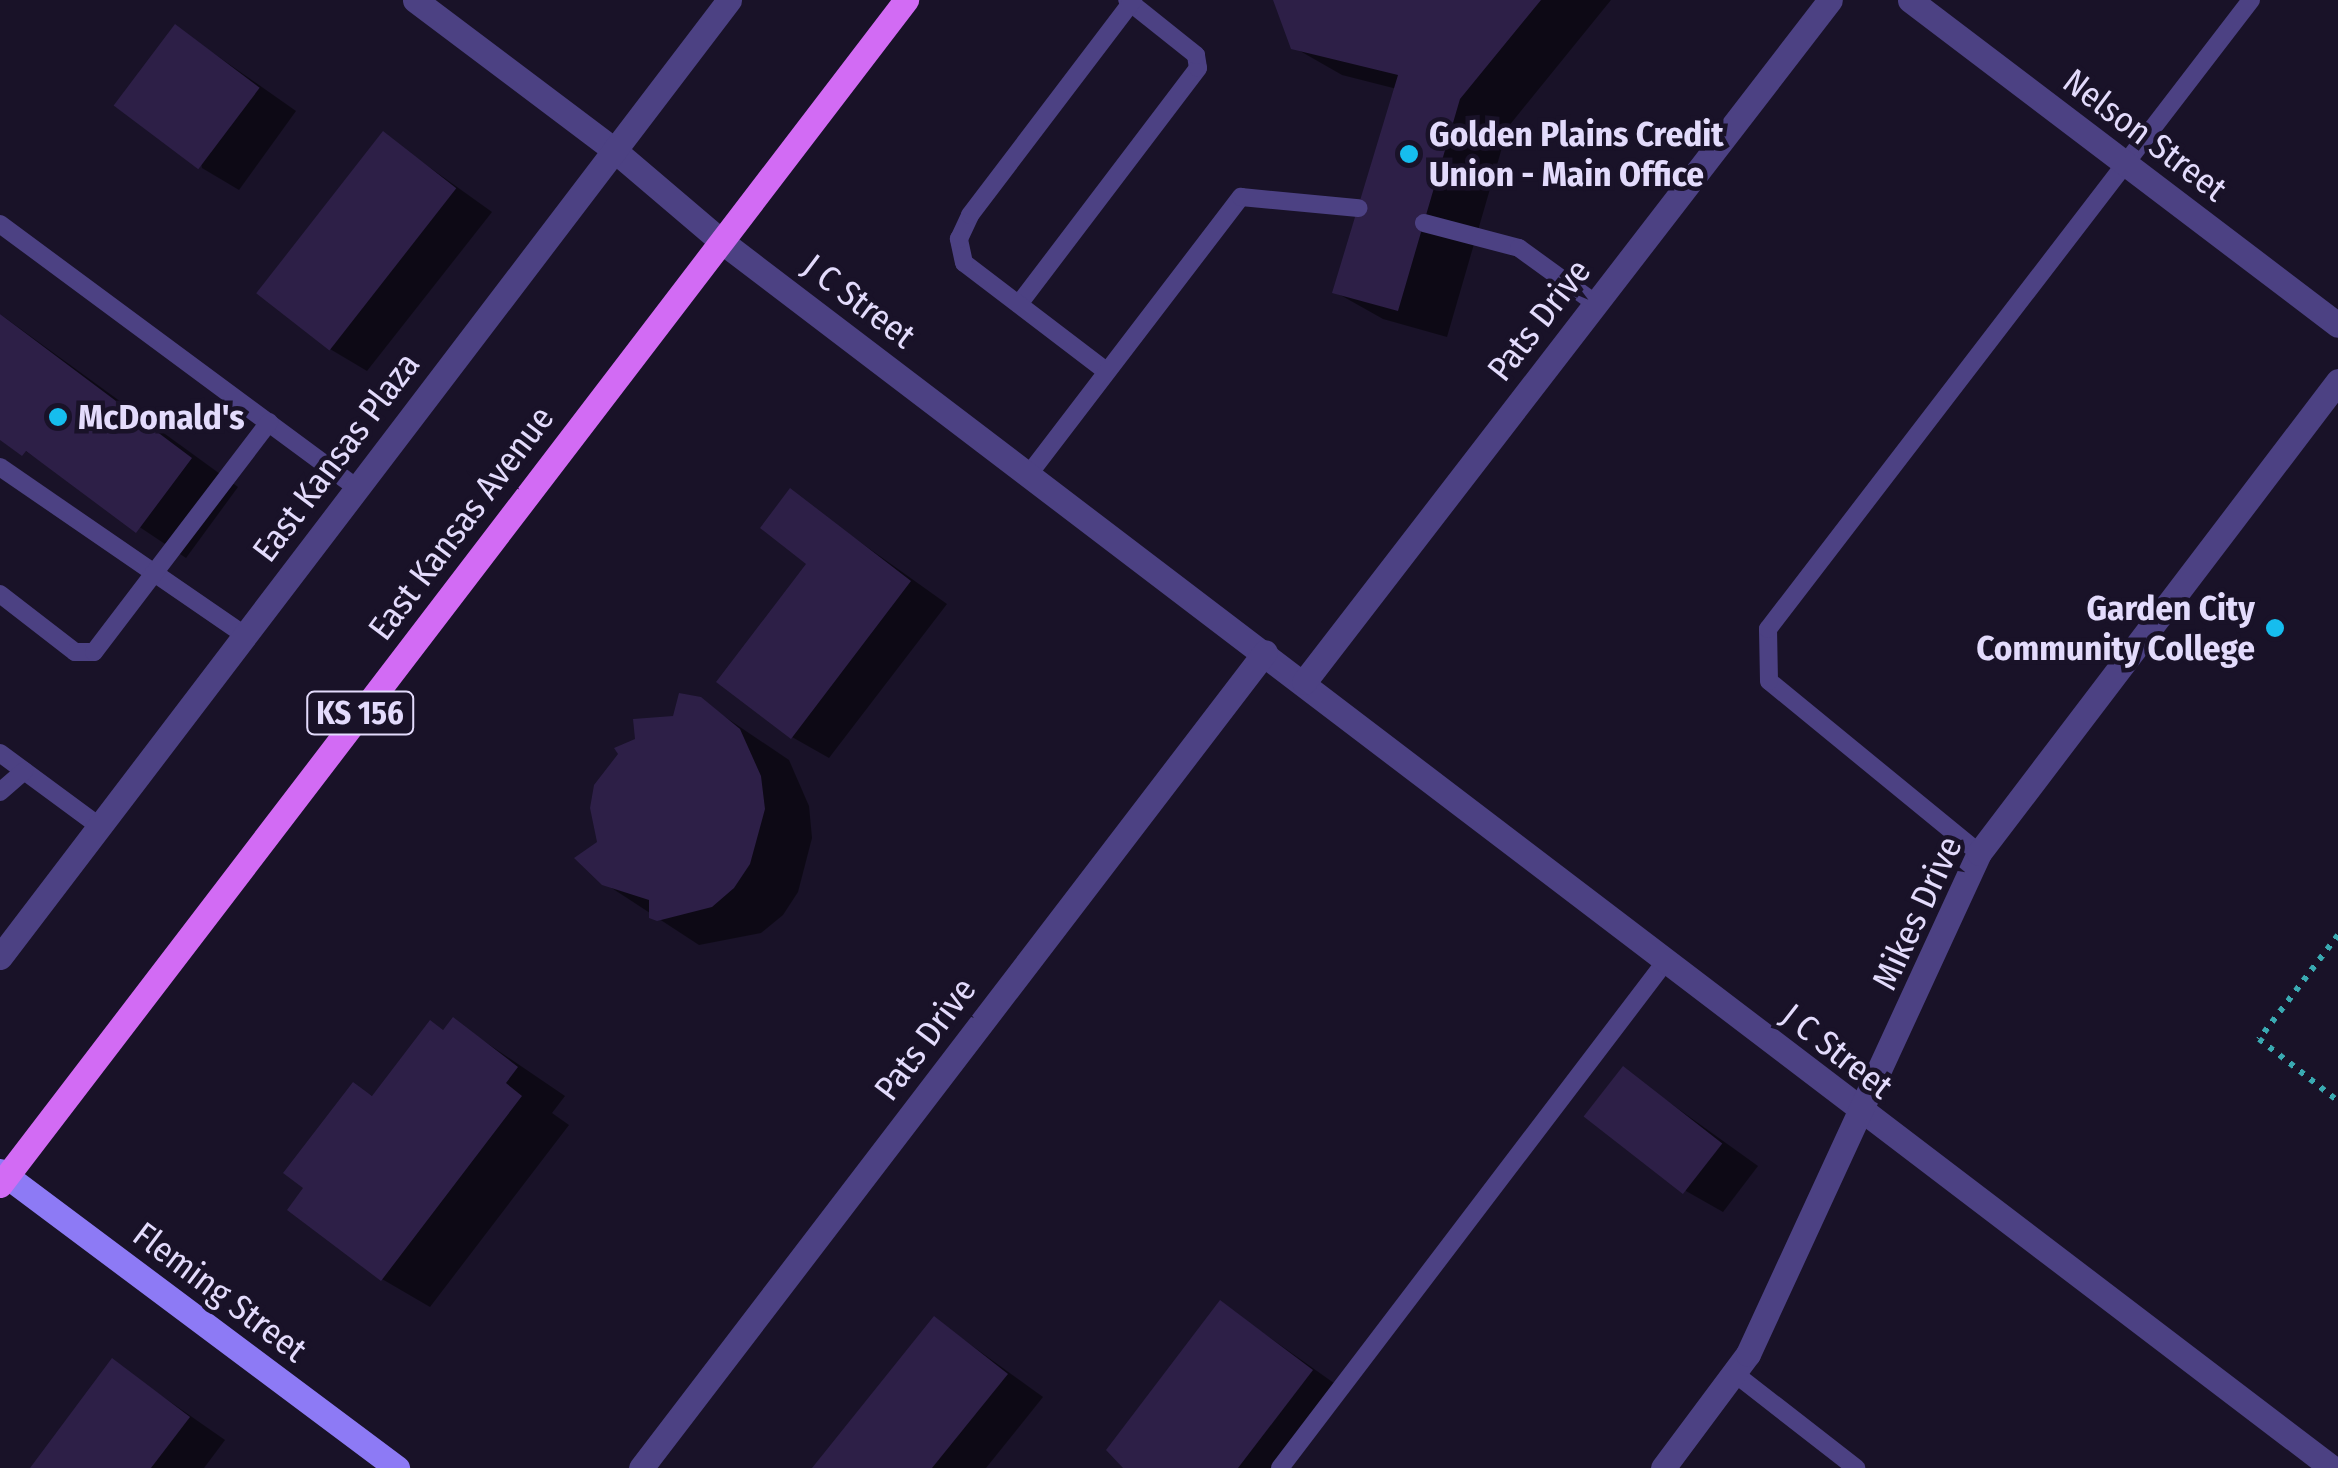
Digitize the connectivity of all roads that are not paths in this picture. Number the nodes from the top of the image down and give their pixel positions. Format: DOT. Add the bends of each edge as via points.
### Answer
graph roads {
  1 [pos="415,0"];
  2 [pos="730,0"];
  3 [pos="906,0"];
  4 [pos="1830,0"];
  5 [pos="1910,0"];
  6 [pos="2251,0"];
  7 [pos="1131,1"];
  8 [pos="614,150"];
  9 [pos="2125,164"];
  10 [pos="1358,208"];
  11 [pos="1424,223"];
  12 [pos="0,224"];
  13 [pos="721,241"];
  14 [pos="1019,304"];
  15 [pos="1596,304"];
  16 [pos="2338,325"];
  17 [pos="1106,371"];
  18 [pos="2338,381"];
  19 [pos="268,422"];
  20 [pos="0,466"];
  21 [pos="1029,474"];
  22 [pos="357,488"];
  23 [pos="156,571"];
  24 [pos="0,594"];
  25 [pos="244,635"];
  26 [pos="1265,652"];
  27 [pos="1304,682"];
  28 [pos="0,753"];
  29 [pos="24,771"];
  30 [pos="0,792"];
  31 [pos="99,826"];
  32 [pos="1979,853"];
  33 [pos="0,956"];
  34 [pos="1665,962"];
  35 [pos="1863,1115"];
  36 [pos="2,1177"];
  37 [pos="1734,1373"];
  38 [pos="397,1468"];
  39 [pos="641,1468"];
  40 [pos="1280,1468"];
  41 [pos="1663,1468"];
  42 [pos="1856,1468"];
  43 [pos="2332,1468"];
  1 -- 8 [label="street, J C Street"];
  2 -- 8 [label="street, East Kansas Plaza"];
  3 -- 13 [label="main road, East Kansas Avenue / KS 156"];
  4 -- 15 [label="street, Pats Drive"];
  5 -- 9 [label="street, Nelson Street"];
  6 -- 9 [label="lane"];
  7 -- 14 [label="lane" via="959,238 964,263"];
  7 -- 14 [label="lane" via="1196,54 1198,68"];
  8 -- 13 [label="street, J C Street"];
  8 -- 22 [label="street, East Kansas Plaza"];
  9 -- 16 [label="street, Nelson Street"];
  9 -- 32 [label="lane" via="1768,629 1769,681"];
  10 -- 17 [label="lane" via="1241,197"];
  11 -- 15 [label="lane" via="1519,248"];
  12 -- 19 [label="lane"];
  13 -- 21 [label="street, J C Street"];
  13 -- 36 [label="main road, East Kansas Avenue / KS 156"];
  14 -- 17 [label="lane"];
  15 -- 27 [label="street, Pats Drive"];
  17 -- 21 [label="lane"];
  18 -- 32 [label="street, Mikes Drive"];
  19 -- 22 [label="lane"];
  19 -- 23 [label="lane"];
  20 -- 23 [label="lane"];
  21 -- 26 [label="street, J C Street"];
  22 -- 25 [label="street, East Kansas Plaza"];
  23 -- 24 [label="lane" via="94,652 76,652"];
  23 -- 25 [label="lane"];
  25 -- 31 [label="street, East Kansas Plaza"];
  26 -- 27 [label="street, J C Street"];
  26 -- 39 [label="street, Pats Drive"];
  27 -- 34 [label="street, J C Street"];
  28 -- 29 [label="lane"];
  29 -- 30 [label="lane"];
  29 -- 31 [label="lane"];
  31 -- 33 [label="street, East Kansas Plaza"];
  32 -- 35 [label="street, Mikes Drive"];
  34 -- 35 [label="street, J C Street"];
  34 -- 40 [label="lane"];
  35 -- 37 [label="street, Mikes Drive"];
  35 -- 43 [label="street, J C Street"];
  36 -- 38 [label="street, Fleming Street"];
  37 -- 41 [label="street, Mikes Drive"];
  37 -- 42 [label="lane"];
}
